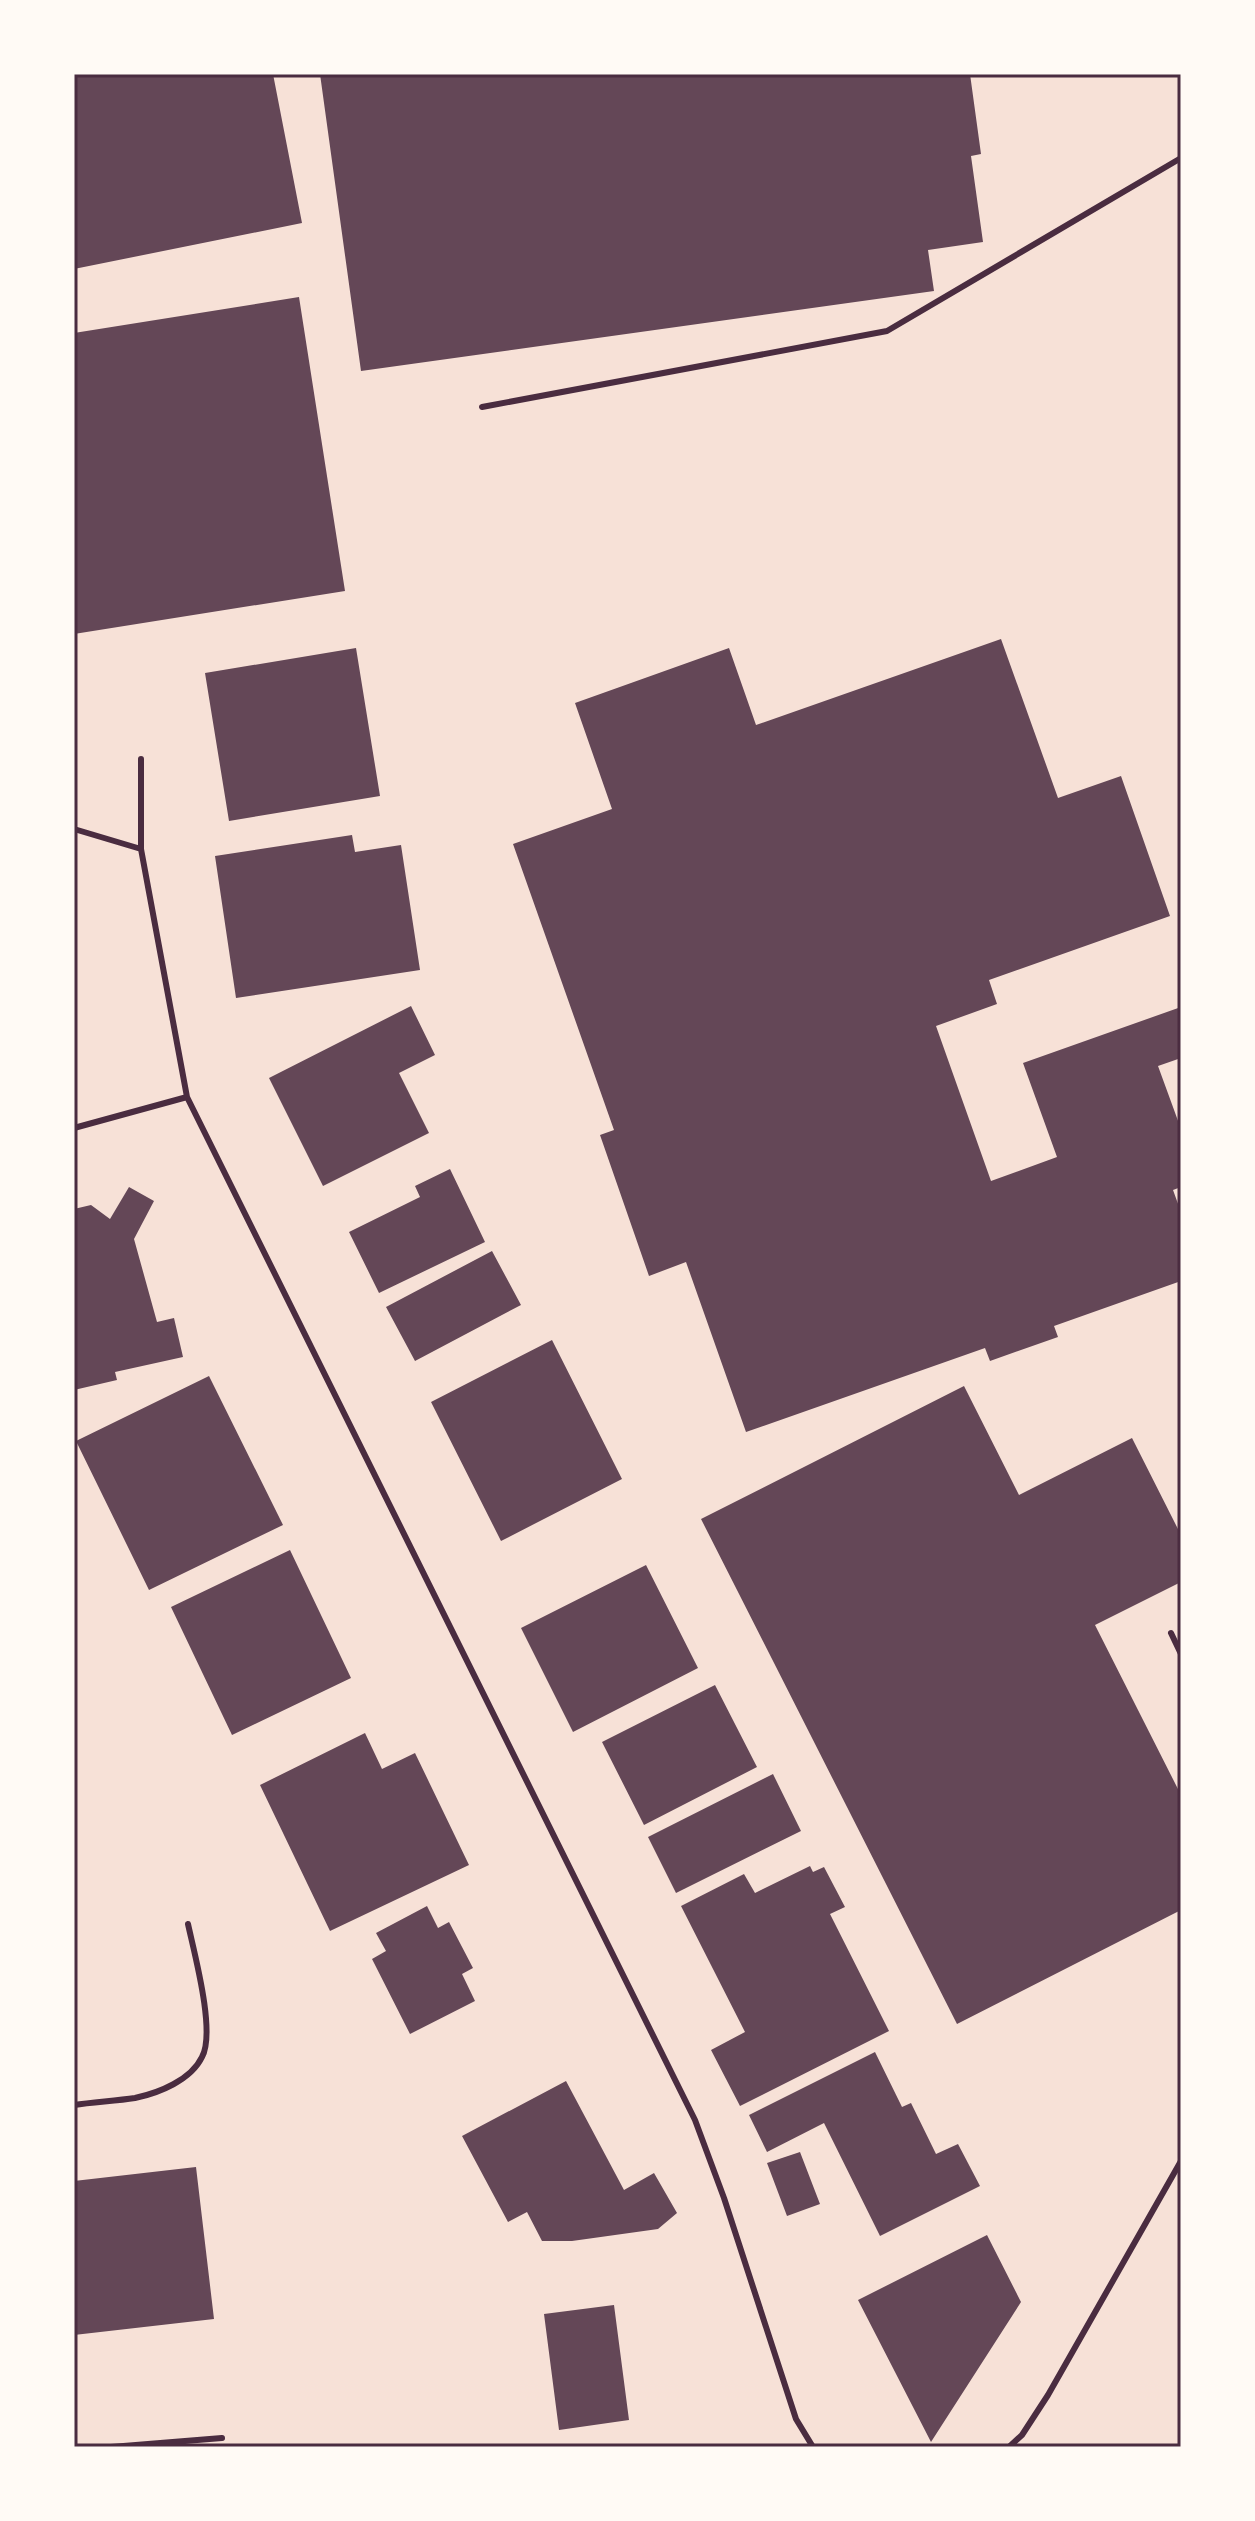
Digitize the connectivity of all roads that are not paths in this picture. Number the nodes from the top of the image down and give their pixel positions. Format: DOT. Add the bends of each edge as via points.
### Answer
graph roads {
  1 [pos="1181,158"];
  2 [pos="482,407"];
  3 [pos="141,759"];
  4 [pos="74,829"];
  5 [pos="141,849"];
  6 [pos="187,1097"];
  7 [pos="74,1128"];
  8 [pos="1171,1633"];
  9 [pos="1181,1654"];
  10 [pos="188,1924"];
  11 [pos="74,2105"];
  12 [pos="1181,2161"];
  13 [pos="222,2438"];
  14 [pos="111,2447"];
  15 [pos="813,2447"];
  16 [pos="1009,2447"];
  1 -- 2 [label="lane" via="887,331"];
  3 -- 5 [label="lane"];
  4 -- 5 [label="lane"];
  5 -- 6 [label="lane"];
  6 -- 7 [label="lane"];
  6 -- 15 [label="lane" via="695,2120 791,2405"];
  8 -- 9 [label="lane"];
  10 -- 11 [label="lane" via="206,2028 204,2056 167,2088 137,2098"];
  12 -- 16 [label="lane" via="1048,2395"];
  13 -- 14 [label="lane"];
}
